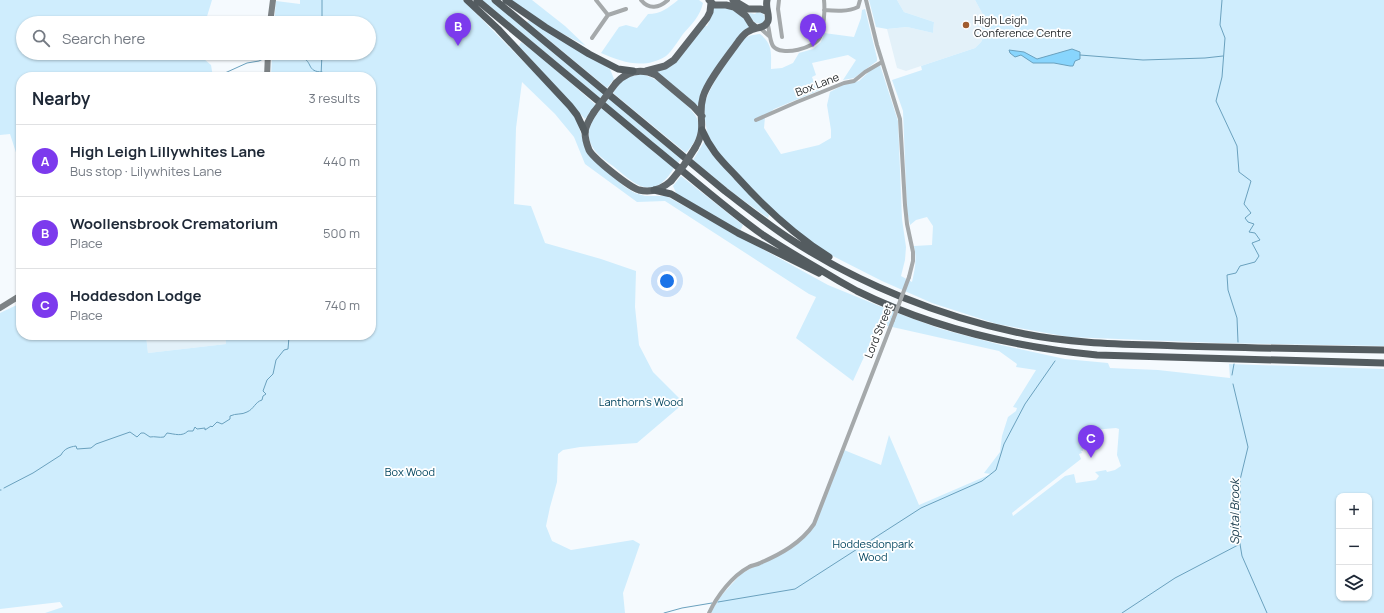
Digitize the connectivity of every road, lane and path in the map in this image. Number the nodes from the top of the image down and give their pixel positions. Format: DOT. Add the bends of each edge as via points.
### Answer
graph roads {
  1 [pos="273,0"];
  2 [pos="467,0"];
  3 [pos="477,0"];
  4 [pos="495,0"];
  5 [pos="506,0"];
  6 [pos="596,0"];
  7 [pos="641,0"];
  8 [pos="668,0"];
  9 [pos="733,0"];
  10 [pos="767,0"];
  11 [pos="779,0"];
  12 [pos="824,0"];
  13 [pos="860,0"];
  14 [pos="866,0"];
  15 [pos="710,1"];
  16 [pos="626,9"];
  17 [pos="824,10"];
  18 [pos="766,11"];
  19 [pos="608,15"];
  20 [pos="271,16"];
  21 [pos="767,22"];
  22 [pos="758,28"];
  23 [pos="769,36"];
  24 [pos="782,37"];
  25 [pos="592,38"];
  26 [pos="268,60"];
  27 [pos="882,62"];
  28 [pos="633,71"];
  29 [pos="646,71"];
  30 [pos="267,72"];
  31 [pos="702,116"];
  32 [pos="756,120"];
  33 [pos="702,130"];
  34 [pos="585,132"];
  35 [pos="654,190"];
  36 [pos="848,286"];
  37 [pos="893,293"];
  38 [pos="16,298"];
  39 [pos="0,308"];
  40 [pos="1384,350"];
  41 [pos="1384,363"];
  42 [pos="709,613"];
  1 -- 20 [label="main road"];
  2 -- 34 [label="highway" via="498,29 570,106"];
  3 -- 36 [label="highway" via="735,214 777,244"];
  4 -- 37 [label="highway" via="757,216 812,253"];
  5 -- 28 [label="highway" via="596,58 618,69"];
  6 -- 19 [label="street"];
  7 -- 8 [label="street" via="648,6 655,7"];
  9 -- 18 [label="main road" via="748,9"];
  10 -- 18 [label="main road"];
  11 -- 24 [label="street"];
  12 -- 17 [label="street"];
  13 -- 17 [label="street" via="858,7 854,9"];
  14 -- 27 [label="street, Lord Street"];
  15 -- 22 [label="main road" via="717,5 734,7"];
  15 -- 29 [label="main road" via="708,15 679,55 665,66"];
  16 -- 19 [label="street"];
  17 -- 23 [label="street" via="821,36 812,45 794,50 779,50"];
  18 -- 21 [label="main road"];
  19 -- 25 [label="street"];
  21 -- 22 [label="main road"];
  21 -- 23 [label="street"];
  22 -- 23 [label="street"];
  22 -- 31 [label="main road" via="746,33 738,42 707,88 702,100"];
  26 -- 30 [label="main road"];
  27 -- 32 [label="street, Box Lane" via="854,81"];
  27 -- 42 [label="street, Lord Street, bridge" via="900,119 905,205 913,252 909,277 814,524 793,546 749,567 735,577"];
  28 -- 29 [label="main road"];
  28 -- 34 [label="main road, bridge" via="625,74 616,83 594,112"];
  29 -- 31 [label="main road" via="656,75"];
  31 -- 33 [label="main road"];
  33 -- 35 [label="main road, bridge" via="701,139 684,165 671,181"];
  33 -- 37 [label="highway" via="711,149 779,220 812,246"];
  34 -- 35 [label="main road" via="589,150 594,156 630,186 639,190"];
  35 -- 36 [label="highway" via="671,194 772,251"];
  36 -- 41 [label="highway" via="933,323 1019,345 1126,356"];
  37 -- 40 [label="highway" via="981,323 1025,334 1070,340 1126,344"];
  38 -- 39 [label="main road"];
}
